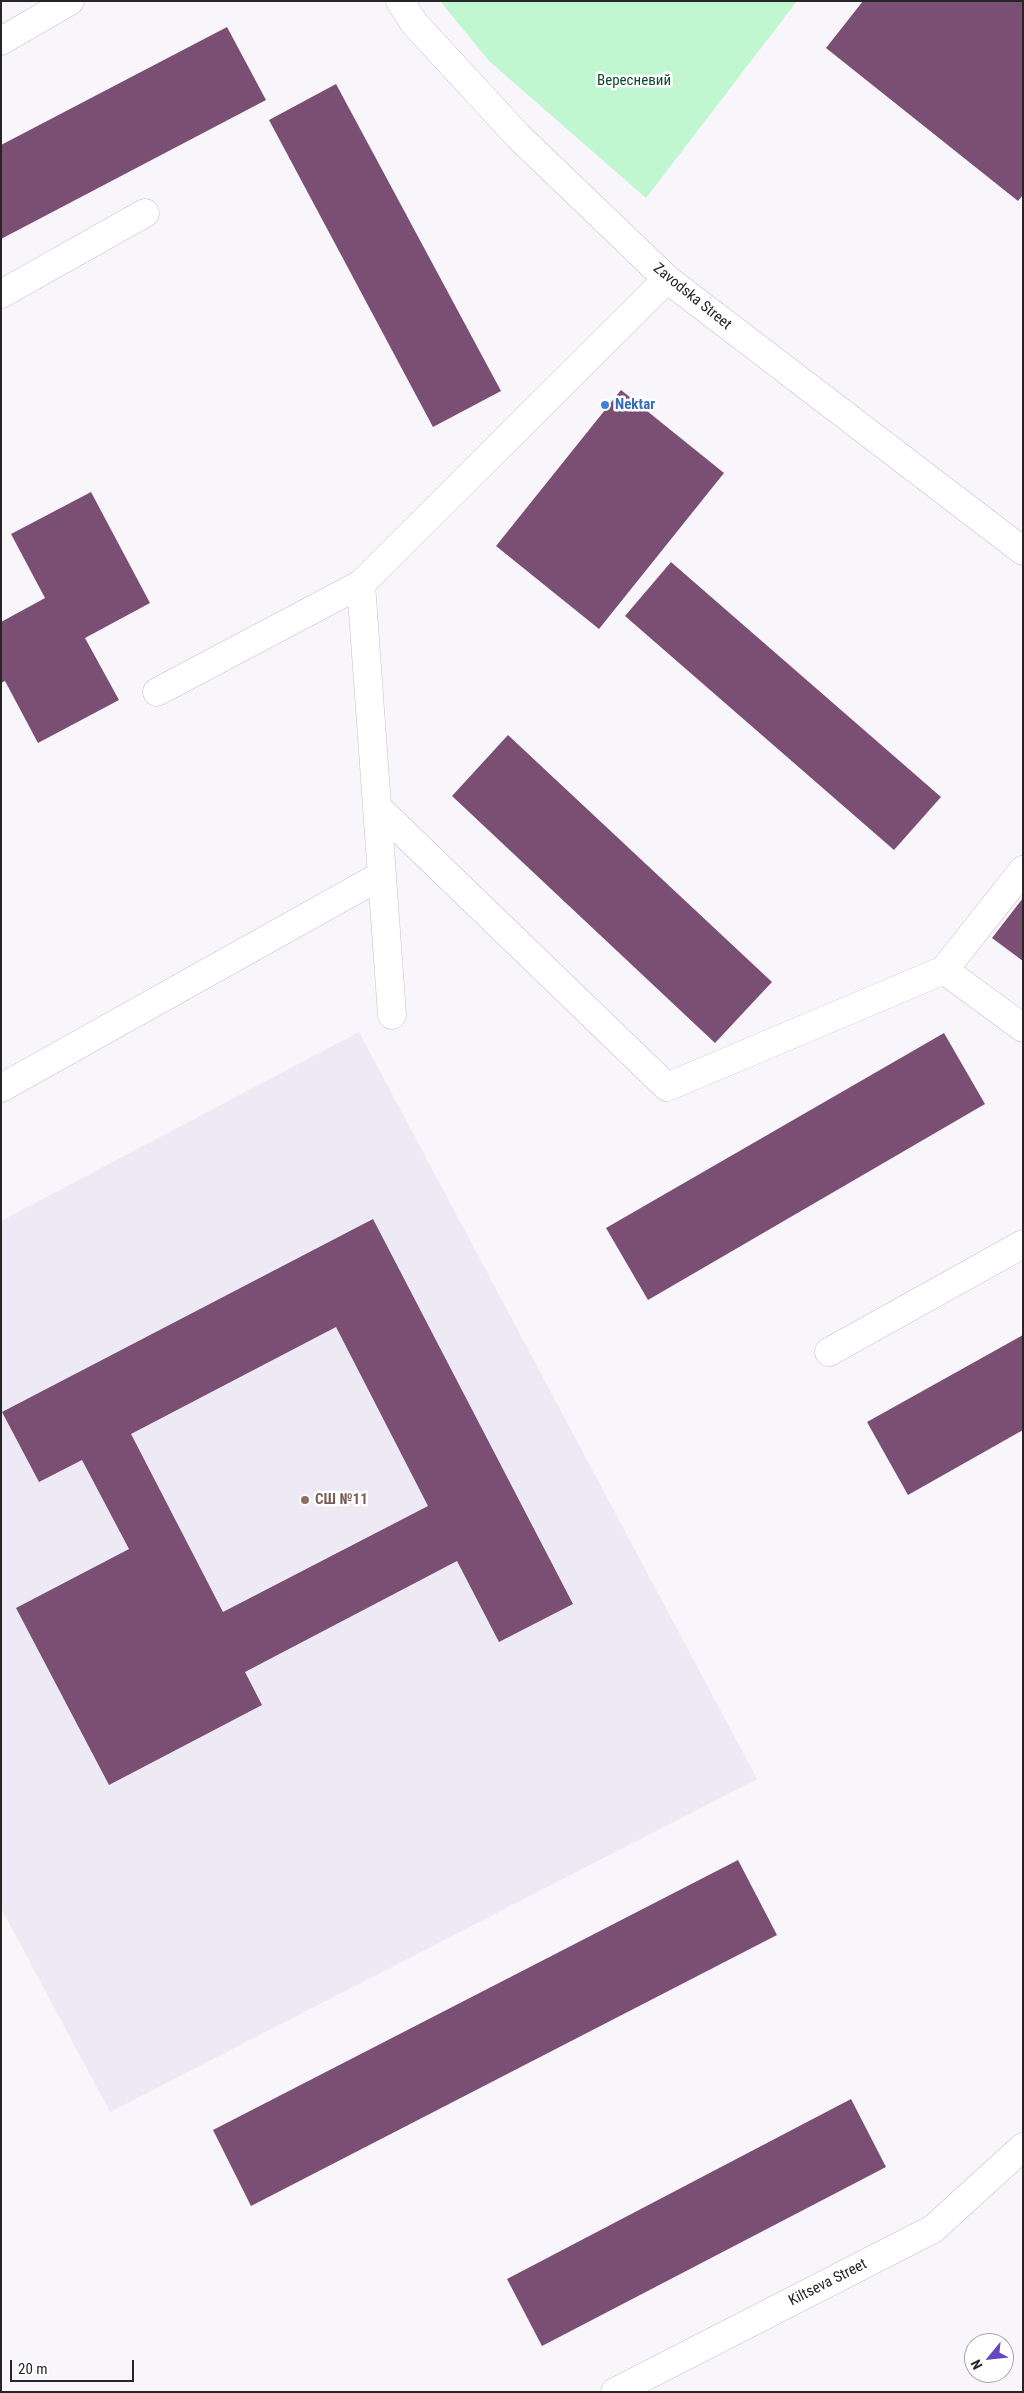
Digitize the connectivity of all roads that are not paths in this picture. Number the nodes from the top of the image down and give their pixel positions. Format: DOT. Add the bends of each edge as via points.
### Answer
graph roads {
  1 [pos="70,1"];
  2 [pos="400,1"];
  3 [pos="1,41"];
  4 [pos="146,213"];
  5 [pos="667,279"];
  6 [pos="1,294"];
  7 [pos="1023,551"];
  8 [pos="361,584"];
  9 [pos="157,692"];
  10 [pos="377,807"];
  11 [pos="1023,870"];
  12 [pos="382,875"];
  13 [pos="944,970"];
  14 [pos="392,1015"];
  15 [pos="1023,1028"];
  16 [pos="1,1088"];
  17 [pos="1023,1244"];
  18 [pos="829,1352"];
  19 [pos="1023,2147"];
  20 [pos="615,2392"];
  1 -- 3 [label="street"];
  2 -- 5 [label="street, Zavodska Street" via="414,23 518,136"];
  4 -- 6 [label="street"];
  5 -- 7 [label="street, Zavodska Street"];
  5 -- 8 [label="street"];
  8 -- 9 [label="street"];
  8 -- 10 [label="street"];
  10 -- 12 [label="street"];
  10 -- 13 [label="street" via="667,1087"];
  11 -- 13 [label="street"];
  12 -- 14 [label="street"];
  12 -- 16 [label="street"];
  13 -- 15 [label="street"];
  17 -- 18 [label="street"];
  19 -- 20 [label="street, Kiltseva Street" via="933,2229"];
}
